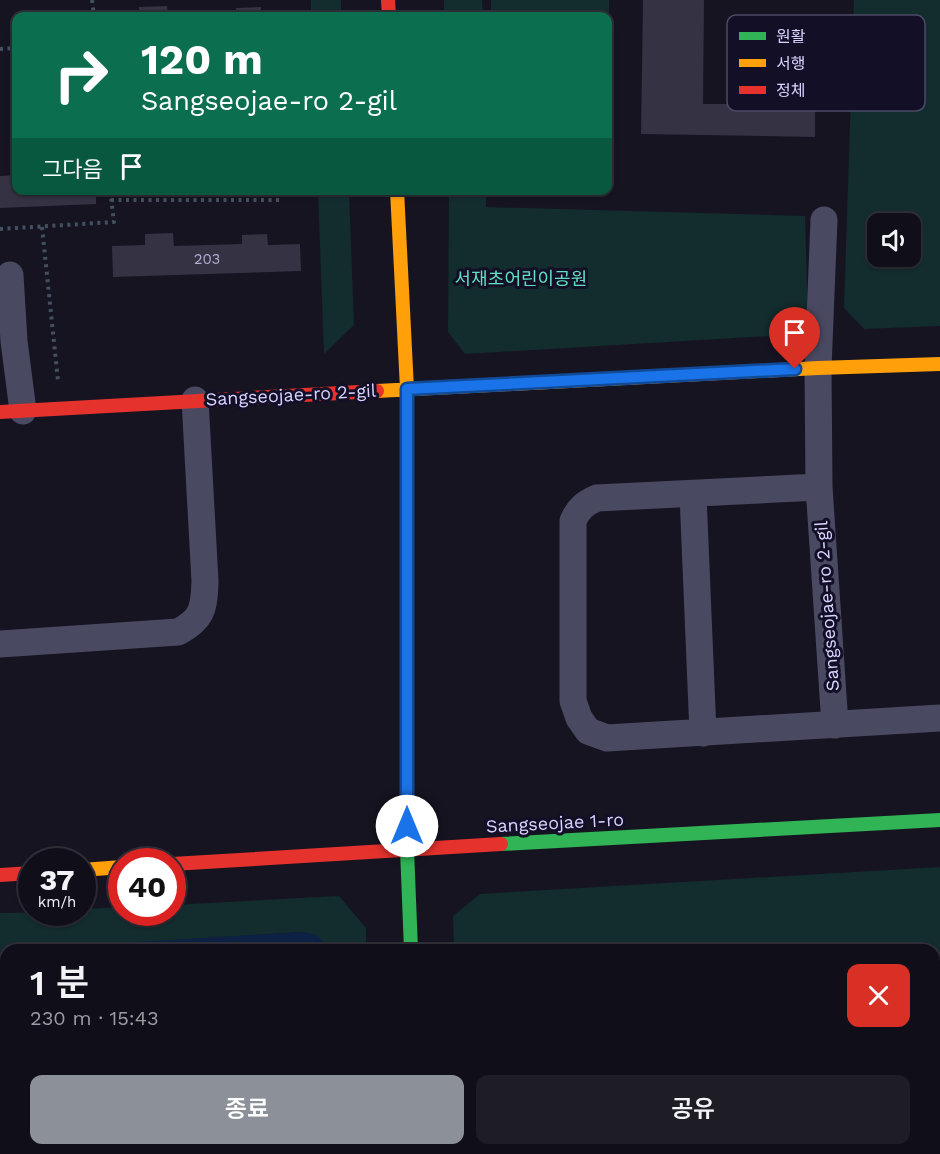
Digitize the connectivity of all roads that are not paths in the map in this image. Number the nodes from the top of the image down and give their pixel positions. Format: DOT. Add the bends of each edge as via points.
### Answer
graph roads {
  1 [pos="397,195"];
  2 [pos="824,220"];
  3 [pos="10,275"];
  4 [pos="940,364"];
  5 [pos="818,368"];
  6 [pos="407,389"];
  7 [pos="195,400"];
  8 [pos="12,411"];
  9 [pos="819,488"];
  10 [pos="693,495"];
  11 [pos="0,644"];
  12 [pos="940,718"];
  13 [pos="834,725"];
  14 [pos="703,733"];
  15 [pos="940,820"];
  16 [pos="407,849"];
  17 [pos="186,863"];
  18 [pos="18,874"];
  19 [pos="0,875"];
  20 [pos="411,944"];
  1 -- 6 [label="street"];
  2 -- 5 [label="street"];
  3 -- 8 [label="street" via="14,341"];
  4 -- 5 [label="street, Sangseojae-ro 2-gil"];
  5 -- 6 [label="street, Sangseojae-ro 2-gil"];
  5 -- 9 [label="street, Sangseojae-ro 2-gil"];
  6 -- 7 [label="street, Sangseojae-ro 2-gil"];
  6 -- 16 [label="street"];
  7 -- 8 [label="street, Sangseojae-ro 2-gil"];
  7 -- 11 [label="street, Sangseojae-ro 2-gil" via="205,581 204,603 198,619 178,632"];
  9 -- 10 [label="street"];
  9 -- 13 [label="street, Sangseojae-ro 2-gil"];
  10 -- 14 [label="street"];
  10 -- 14 [label="street" via="597,498 577,512 573,521 573,701 588,731 607,738"];
  12 -- 13 [label="street"];
  13 -- 14 [label="street"];
  15 -- 16 [label="street, Sangseojae 1-ro"];
  16 -- 17 [label="street, Sangseojae 1-ro"];
  16 -- 20 [label="street"];
  18 -- 19 [label="street"];
}
